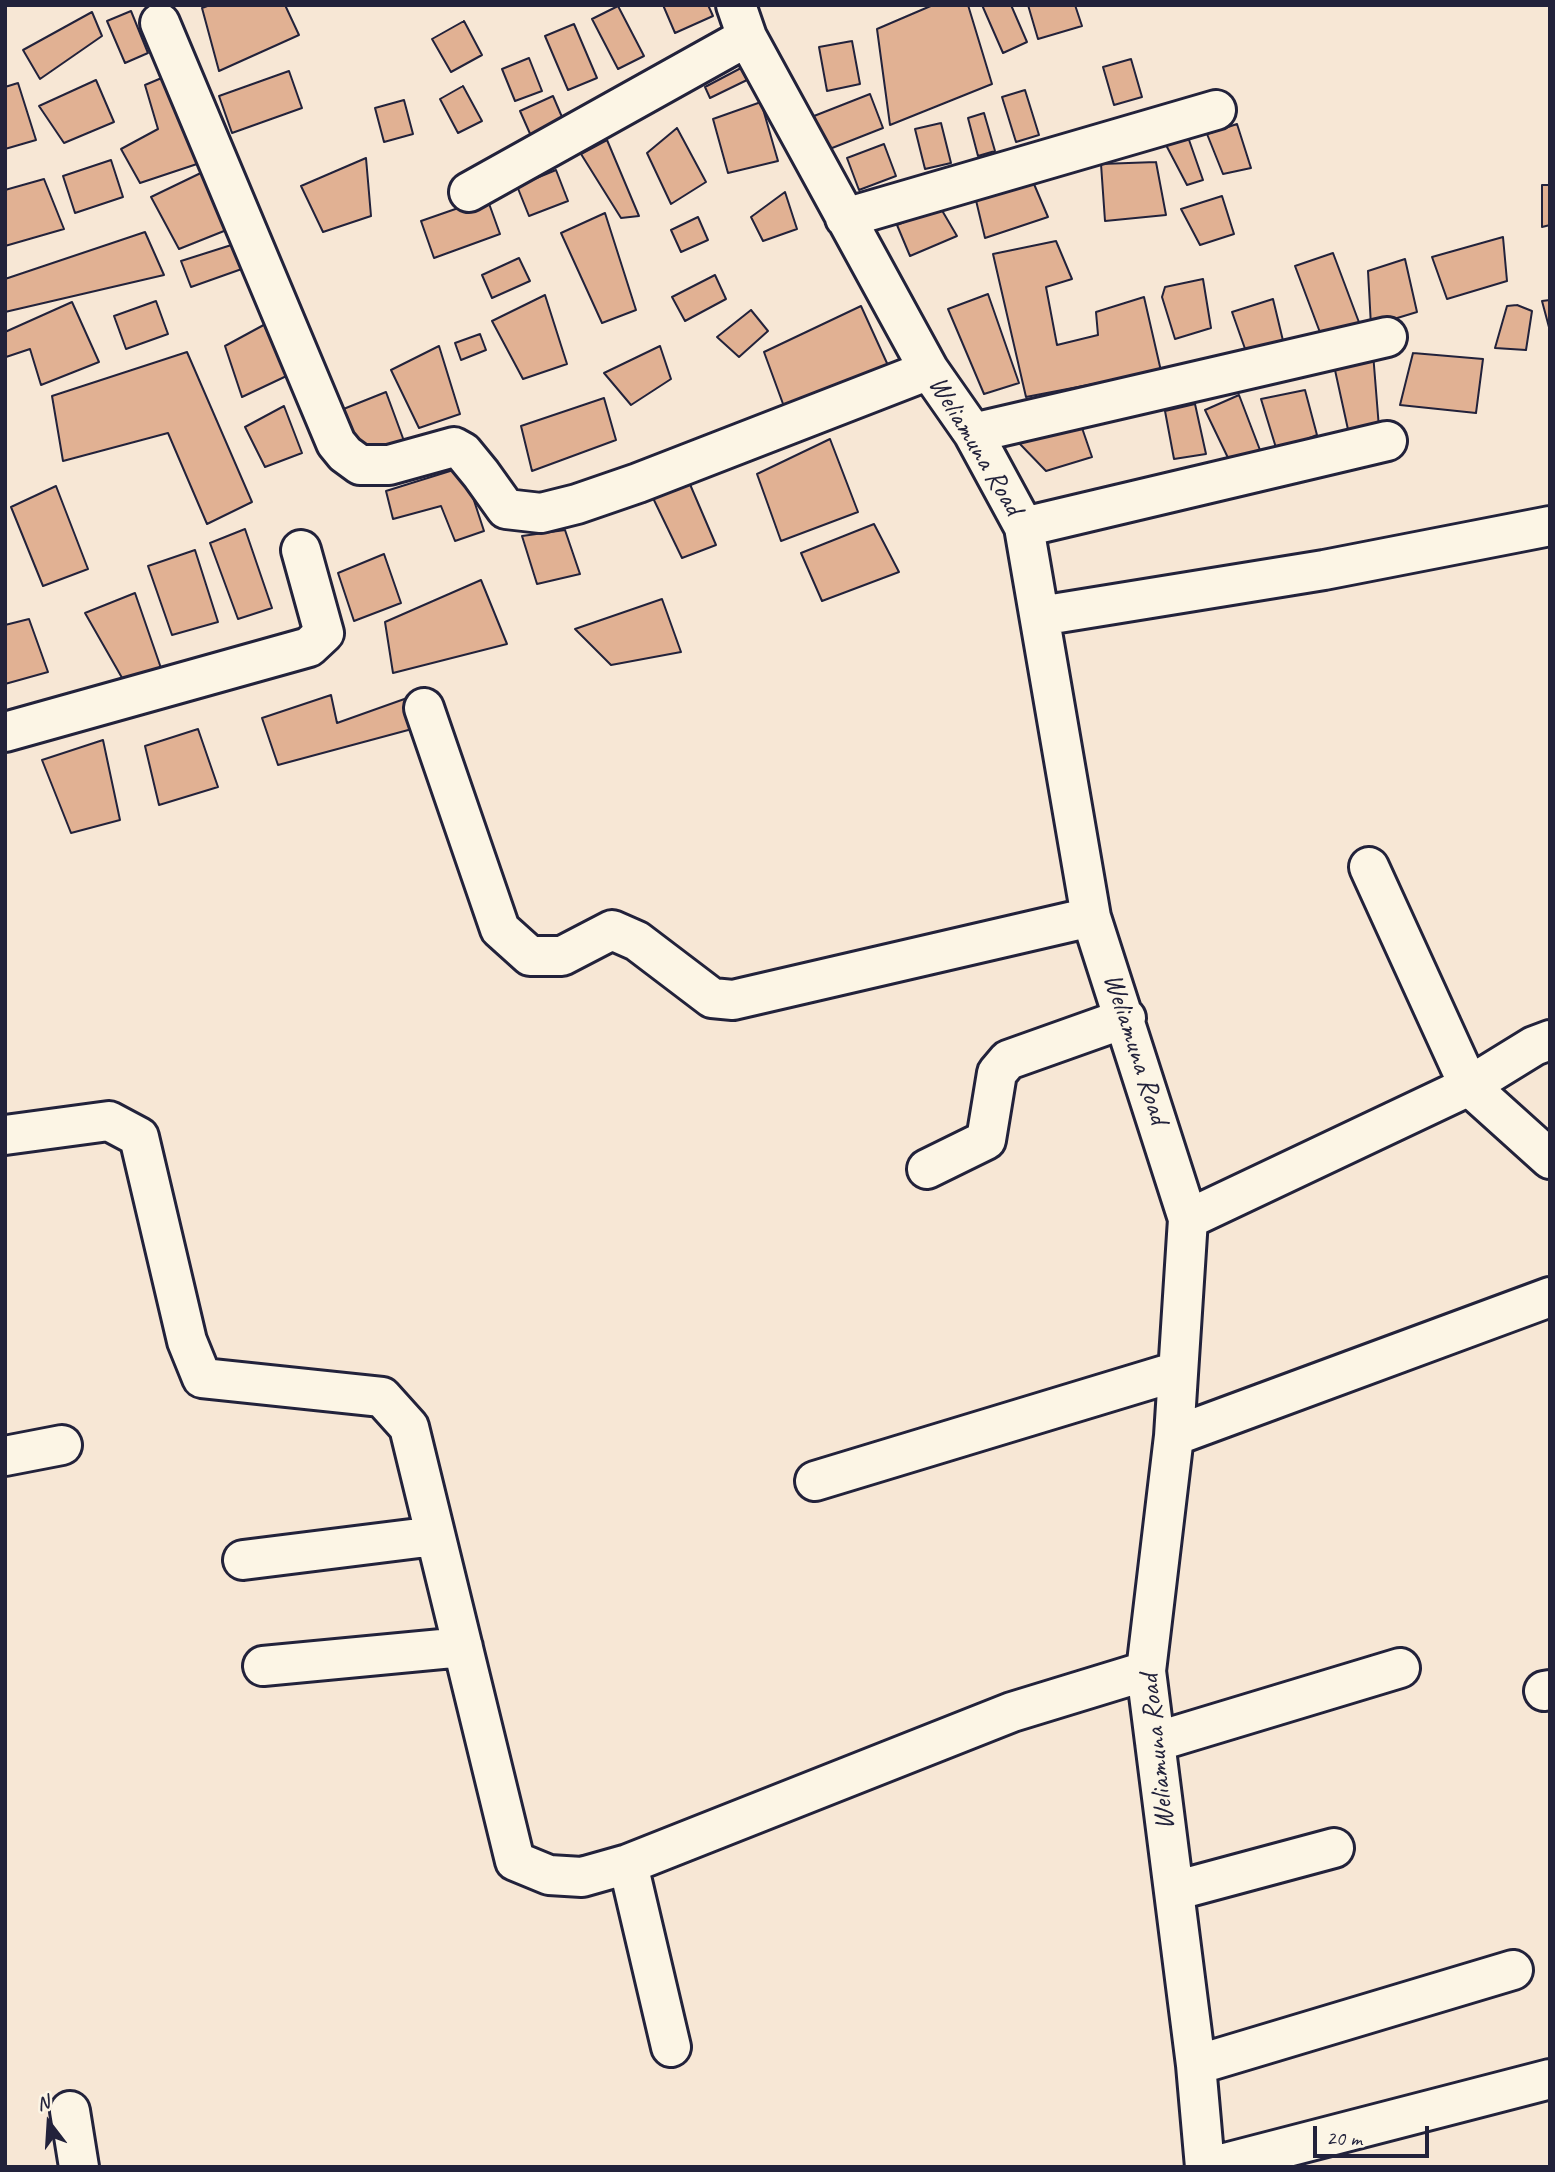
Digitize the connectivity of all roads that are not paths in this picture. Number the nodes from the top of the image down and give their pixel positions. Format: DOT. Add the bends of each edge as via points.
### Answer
graph roads {
  1 [pos="741,21"];
  2 [pos="160,23"];
  3 [pos="1216,110"];
  4 [pos="469,192"];
  5 [pos="845,218"];
  6 [pos="1387,337"];
  7 [pos="929,370"];
  8 [pos="973,433"];
  9 [pos="1387,440"];
  10 [pos="1550,526"];
  11 [pos="1024,527"];
  12 [pos="302,550"];
  13 [pos="1040,616"];
  14 [pos="424,708"];
  15 [pos="5,732"];
  16 [pos="1369,867"];
  17 [pos="1091,917"];
  18 [pos="1126,1018"];
  19 [pos="1550,1040"];
  20 [pos="1469,1086"];
  21 [pos="5,1135"];
  22 [pos="1550,1159"];
  23 [pos="927,1169"];
  24 [pos="1188,1219"];
  25 [pos="1550,1297"];
  26 [pos="1178,1371"];
  27 [pos="1174,1436"];
  28 [pos="62,1445"];
  29 [pos="5,1456"];
  30 [pos="814,1481"];
  31 [pos="435,1536"];
  32 [pos="243,1560"];
  33 [pos="463,1647"];
  34 [pos="262,1666"];
  35 [pos="1400,1668"];
  36 [pos="1146,1671"];
  37 [pos="1155,1742"];
  38 [pos="1334,1848"];
  39 [pos="628,1864"];
  40 [pos="1174,1891"];
  41 [pos="1513,1970"];
  42 [pos="671,2046"];
  43 [pos="1196,2065"];
  44 [pos="1550,2079"];
  45 [pos="70,2111"];
  46 [pos="79,2167"];
  47 [pos="1208,2167"];
  1 -- 4 [label="street"];
  1 -- 5 [label="street, Weliamuna Road"];
  2 -- 7 [label="street" via="337,443 360,465 389,465 454,447 475,466 506,509 541,513 638,483"];
  3 -- 5 [label="street"];
  5 -- 7 [label="street, Weliamuna Road"];
  6 -- 8 [label="street"];
  7 -- 8 [label="street, Weliamuna Road"];
  8 -- 11 [label="street, Weliamuna Road"];
  9 -- 11 [label="street"];
  10 -- 13 [label="street" via="1324,570"];
  11 -- 13 [label="street, Weliamuna Road"];
  12 -- 15 [label="street" via="324,633 309,647"];
  13 -- 17 [label="street, Weliamuna Road"];
  14 -- 17 [label="street" via="500,929 530,956 562,956 612,930 637,941 712,998 733,1000"];
  16 -- 20 [label="street"];
  17 -- 18 [label="street, Weliamuna Road"];
  18 -- 23 [label="street" via="1008,1060 997,1073 986,1140"];
  18 -- 24 [label="street, Weliamuna Road"];
  19 -- 20 [label="street"];
  20 -- 22 [label="street"];
  20 -- 24 [label="street"];
  21 -- 31 [label="street" via="109,1121 139,1137 187,1341 202,1378 382,1397 409,1427"];
  24 -- 26 [label="street, Weliamuna Road"];
  25 -- 27 [label="street"];
  26 -- 27 [label="street, Weliamuna Road"];
  26 -- 30 [label="street"];
  27 -- 36 [label="street, Weliamuna Road"];
  28 -- 29 [label="street"];
  31 -- 32 [label="street"];
  31 -- 33 [label="street"];
  33 -- 34 [label="street"];
  33 -- 39 [label="street" via="515,1861 549,1875 582,1877"];
  35 -- 37 [label="street"];
  36 -- 37 [label="street, Weliamuna Road"];
  36 -- 39 [label="street" via="1012,1712"];
  37 -- 40 [label="street, Weliamuna Road"];
  38 -- 40 [label="street"];
  39 -- 42 [label="street"];
  40 -- 43 [label="street, Weliamuna Road"];
  41 -- 43 [label="street"];
  43 -- 47 [label="street, Weliamuna Road"];
  44 -- 47 [label="street"];
  45 -- 46 [label="street"];
}
